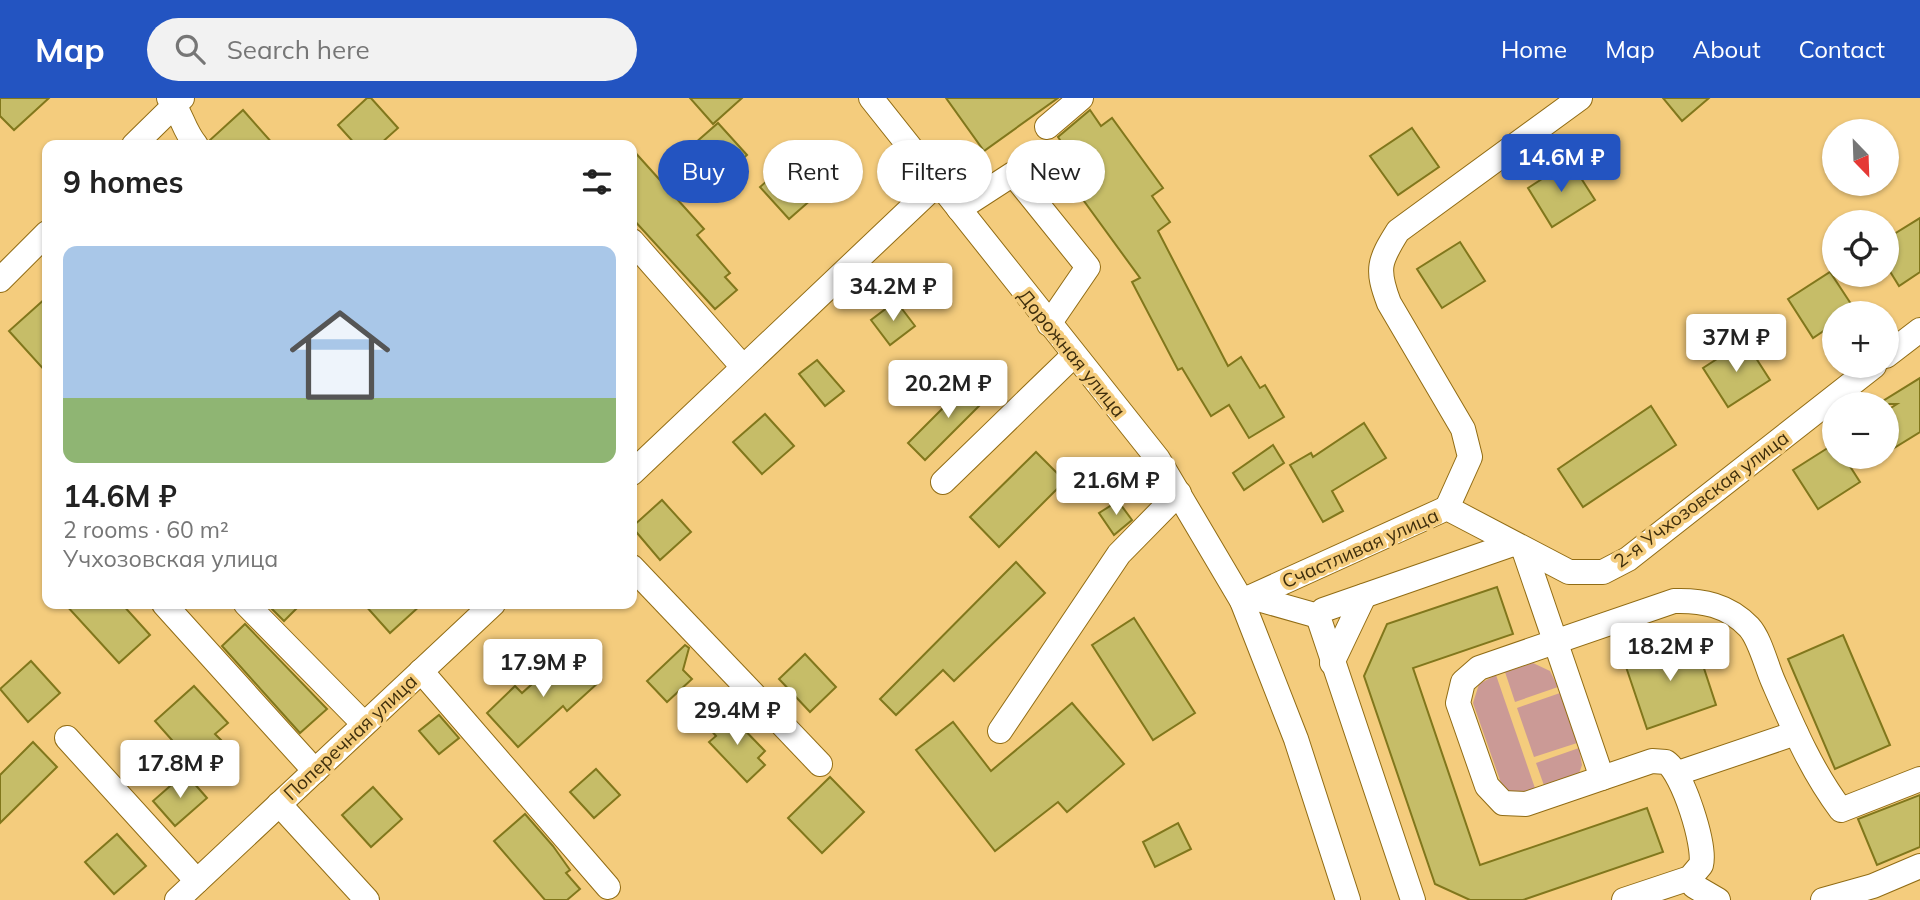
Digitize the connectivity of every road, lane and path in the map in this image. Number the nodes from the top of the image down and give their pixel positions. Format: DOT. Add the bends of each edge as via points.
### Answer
graph roads {
  1 [pos="870,98"];
  2 [pos="1081,98"];
  3 [pos="1580,98"];
  4 [pos="175,100"];
  5 [pos="1047,127"];
  6 [pos="139,140"];
  7 [pos="193,140"];
  8 [pos="904,140"];
  9 [pos="917,203"];
  10 [pos="954,203"];
  11 [pos="959,209"];
  12 [pos="42,247"];
  13 [pos="637,247"];
  14 [pos="0,281"];
  15 [pos="1049,324"];
  16 [pos="1920,330"];
  17 [pos="1899,346"];
  18 [pos="1074,355"];
  19 [pos="743,367"];
  20 [pos="1859,378"];
  21 [pos="637,468"];
  22 [pos="943,482"];
  23 [pos="1179,494"];
  24 [pos="1447,508"];
  25 [pos="1519,547"];
  26 [pos="637,572"];
  27 [pos="1364,596"];
  28 [pos="1247,599"];
  29 [pos="169,609"];
  30 [pos="251,609"];
  31 [pos="488,609"];
  32 [pos="1318,616"];
  33 [pos="1555,642"];
  34 [pos="1332,663"];
  35 [pos="421,671"];
  36 [pos="364,724"];
  37 [pos="1000,731"];
  38 [pos="1796,733"];
  39 [pos="67,738"];
  40 [pos="820,764"];
  41 [pos="315,771"];
  42 [pos="1678,774"];
  43 [pos="1602,778"];
  44 [pos="1920,779"];
  45 [pos="279,804"];
  46 [pos="1920,866"];
  47 [pos="1690,878"];
  48 [pos="197,881"];
  49 [pos="608,887"];
  50 [pos="177,900"];
  51 [pos="367,900"];
  52 [pos="1348,900"];
  53 [pos="1413,900"];
  54 [pos="1624,900"];
  55 [pos="1718,900"];
  56 [pos="1823,900"];
  1 -- 8 [label="street, Дорожная улица"];
  2 -- 5 [label="street"];
  3 -- 24 [label="street" via="1398,231 1381,259 1381,281 1389,303 1463,429 1470,457"];
  4 -- 6 [label="street"];
  4 -- 7 [label="street"];
  9 -- 19 [label="street"];
  10 -- 11 [label="street, Дорожная улица"];
  11 -- 15 [label="street, Дорожная улица"];
  11 -- 15 [label="street" via="1013,174 1088,267"];
  12 -- 14 [label="street"];
  13 -- 19 [label="street"];
  15 -- 18 [label="street, Дорожная улица"];
  16 -- 17 [label="street"];
  18 -- 22 [label="street"];
  18 -- 23 [label="street, Дорожная улица" via="1158,459"];
  19 -- 21 [label="street"];
  20 -- 25 [label="street, 2-я Учхозовская улица" via="1628,559 1603,572 1569,572"];
  23 -- 28 [label="street, Дорожная улица"];
  23 -- 37 [label="street" via="1119,554"];
  24 -- 25 [label="street, Счастливая улица"];
  24 -- 28 [label="street, Счастливая улица"];
  25 -- 27 [label="street"];
  25 -- 33 [label="street"];
  26 -- 40 [label="street"];
  27 -- 32 [label="street" via="1323,610"];
  27 -- 34 [label="street"];
  28 -- 32 [label="street"];
  28 -- 52 [label="street, Дорожная улица"];
  29 -- 41 [label="street"];
  30 -- 36 [label="street"];
  31 -- 35 [label="street, Поперечная улица"];
  32 -- 34 [label="street"];
  33 -- 38 [label="street" via="1674,601 1716,605 1751,628"];
  33 -- 43 [label="street"];
  33 -- 43 [label="street" via="1479,668 1463,682 1458,703 1486,786 1494,797 1513,805"];
  34 -- 53 [label="street"];
  35 -- 36 [label="street, Поперечная улица"];
  35 -- 49 [label="street"];
  36 -- 41 [label="street, Поперечная улица"];
  38 -- 42 [label="street"];
  38 -- 44 [label="street" via="1817,777 1841,810"];
  39 -- 48 [label="street"];
  41 -- 45 [label="street, Поперечная улица"];
  42 -- 43 [label="street" via="1660,760"];
  42 -- 47 [label="street" via="1703,852 1701,865"];
  45 -- 48 [label="street, Поперечная улица"];
  45 -- 51 [label="street"];
  46 -- 56 [label="street"];
  47 -- 54 [label="street"];
  47 -- 55 [label="street" via="1697,888"];
  48 -- 50 [label="street, Поперечная улица"];
}
